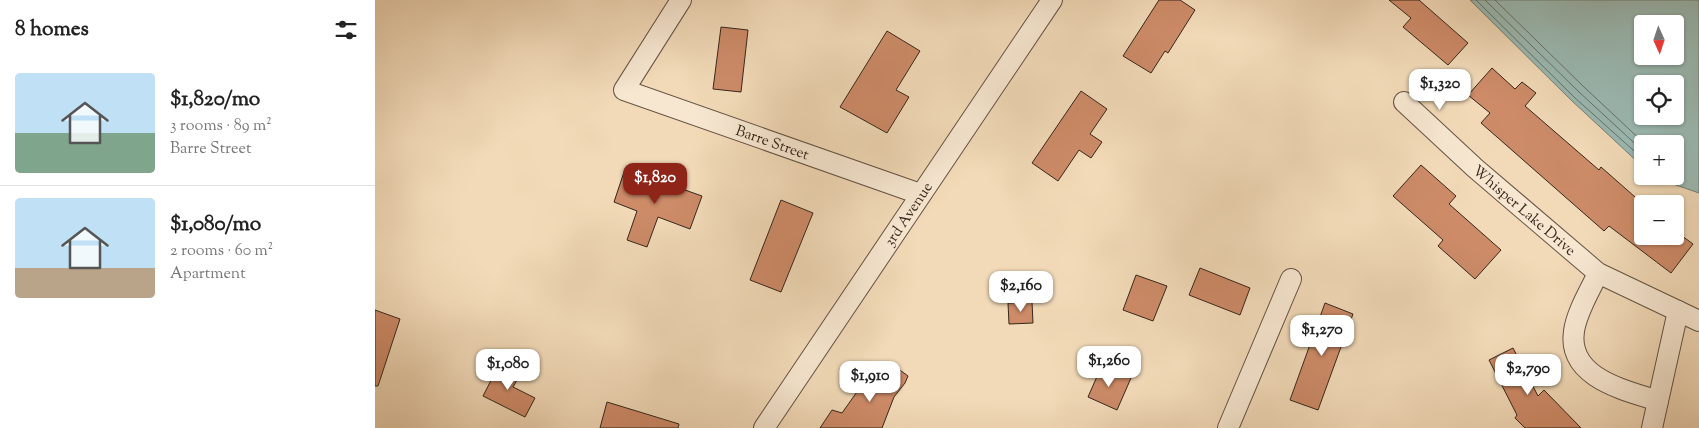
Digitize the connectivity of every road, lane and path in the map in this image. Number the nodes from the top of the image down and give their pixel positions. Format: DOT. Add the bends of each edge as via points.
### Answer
graph roads {
  1 [pos="681,0"];
  2 [pos="1051,0"];
  3 [pos="1404,102"];
  4 [pos="920,194"];
  5 [pos="1598,274"];
  6 [pos="1291,279"];
  7 [pos="1678,311"];
  8 [pos="1699,321"];
  9 [pos="1658,401"];
  10 [pos="764,428"];
  11 [pos="1228,428"];
  12 [pos="1652,428"];
  1 -- 4 [label="street, Barre Street" via="624,90"];
  2 -- 4 [label="street, 3rd Avenue"];
  3 -- 5 [label="street, Whisper Lake Drive"];
  4 -- 10 [label="street, 3rd Avenue"];
  5 -- 7 [label="street, Whisper Lake Drive"];
  5 -- 9 [label="street" via="1574,330 1573,345 1579,358 1586,369 1606,384"];
  6 -- 11 [label="street"];
  7 -- 8 [label="street, Whisper Lake Drive"];
  7 -- 9 [label="street"];
  9 -- 12 [label="street"];
}
